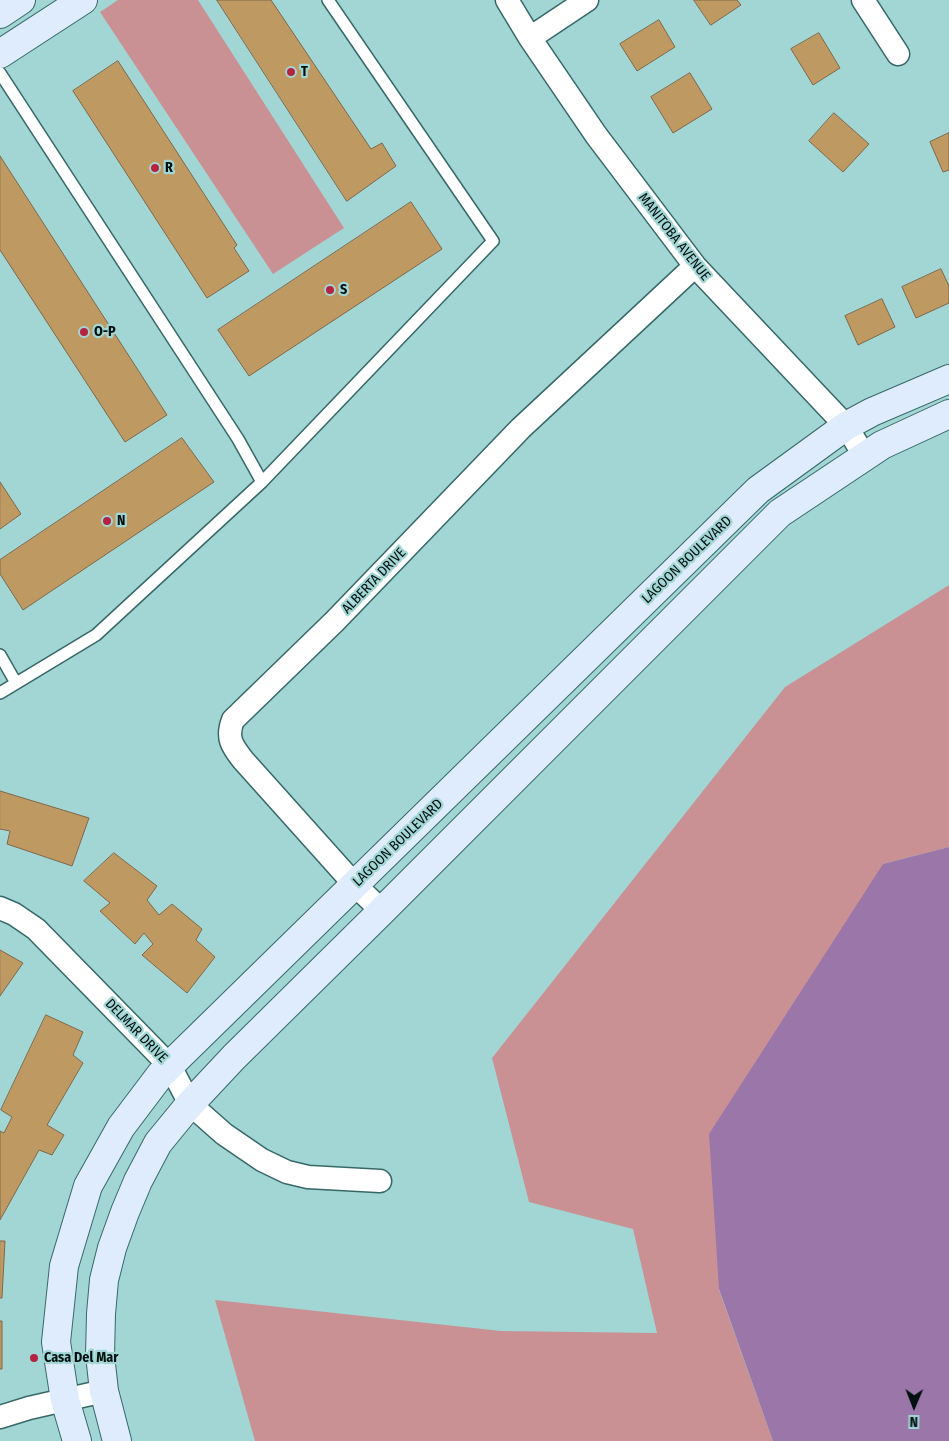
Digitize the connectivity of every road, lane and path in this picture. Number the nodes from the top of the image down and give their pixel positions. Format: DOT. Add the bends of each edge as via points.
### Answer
graph roads {
  1 [pos="20,0"];
  2 [pos="328,0"];
  3 [pos="507,0"];
  4 [pos="588,0"];
  5 [pos="863,0"];
  6 [pos="80,1"];
  7 [pos="0,14"];
  8 [pos="530,38"];
  9 [pos="0,54"];
  10 [pos="898,54"];
  11 [pos="0,72"];
  12 [pos="695,266"];
  13 [pos="949,379"];
  14 [pos="949,414"];
  15 [pos="846,426"];
  16 [pos="864,455"];
  17 [pos="262,482"];
  18 [pos="0,655"];
  19 [pos="16,683"];
  20 [pos="0,693"];
  21 [pos="355,885"];
  22 [pos="0,908"];
  23 [pos="382,911"];
  24 [pos="170,1066"];
  25 [pos="190,1104"];
  26 [pos="380,1181"];
  27 [pos="104,1391"];
  28 [pos="65,1400"];
  29 [pos="0,1417"];
  30 [pos="77,1441"];
  31 [pos="117,1441"];
  1 -- 7 [label="street"];
  2 -- 17 [label="lane" via="493,241"];
  3 -- 8 [label="street, MANITOBA AVENUE"];
  4 -- 8 [label="street"];
  5 -- 10 [label="street"];
  6 -- 9 [label="street"];
  8 -- 12 [label="street, MANITOBA AVENUE" via="596,135"];
  11 -- 17 [label="lane" via="238,439"];
  12 -- 15 [label="street, MANITOBA AVENUE"];
  12 -- 21 [label="street, ALBERTA DRIVE" via="521,428 335,621 232,720 229,736 236,752"];
  13 -- 15 [label="street, LAGOON BOULEVARD"];
  14 -- 16 [label="street"];
  15 -- 16 [label="street, MANITOBA AVENUE"];
  15 -- 21 [label="street, LAGOON BOULEVARD" via="758,490"];
  16 -- 23 [label="street" via="780,513"];
  17 -- 19 [label="lane" via="96,635"];
  18 -- 19 [label="lane"];
  19 -- 20 [label="lane"];
  21 -- 23 [label="street, ALBERTA DRIVE"];
  21 -- 24 [label="street, LAGOON BOULEVARD"];
  22 -- 24 [label="street, DELMAR DRIVE" via="36,929"];
  23 -- 25 [label="street"];
  24 -- 25 [label="street, DELMAR DRIVE"];
  24 -- 28 [label="street, LAGOON BOULEVARD" via="121,1127 88,1186 64,1266 56,1342"];
  25 -- 26 [label="street, DELMAR DRIVE" via="224,1134 262,1160 287,1172 308,1177"];
  25 -- 27 [label="street" via="158,1143 138,1181 112,1248 100,1314"];
  27 -- 28 [label="street"];
  27 -- 31 [label="street"];
  28 -- 29 [label="street"];
  28 -- 30 [label="street, LAGOON BOULEVARD"];
}
